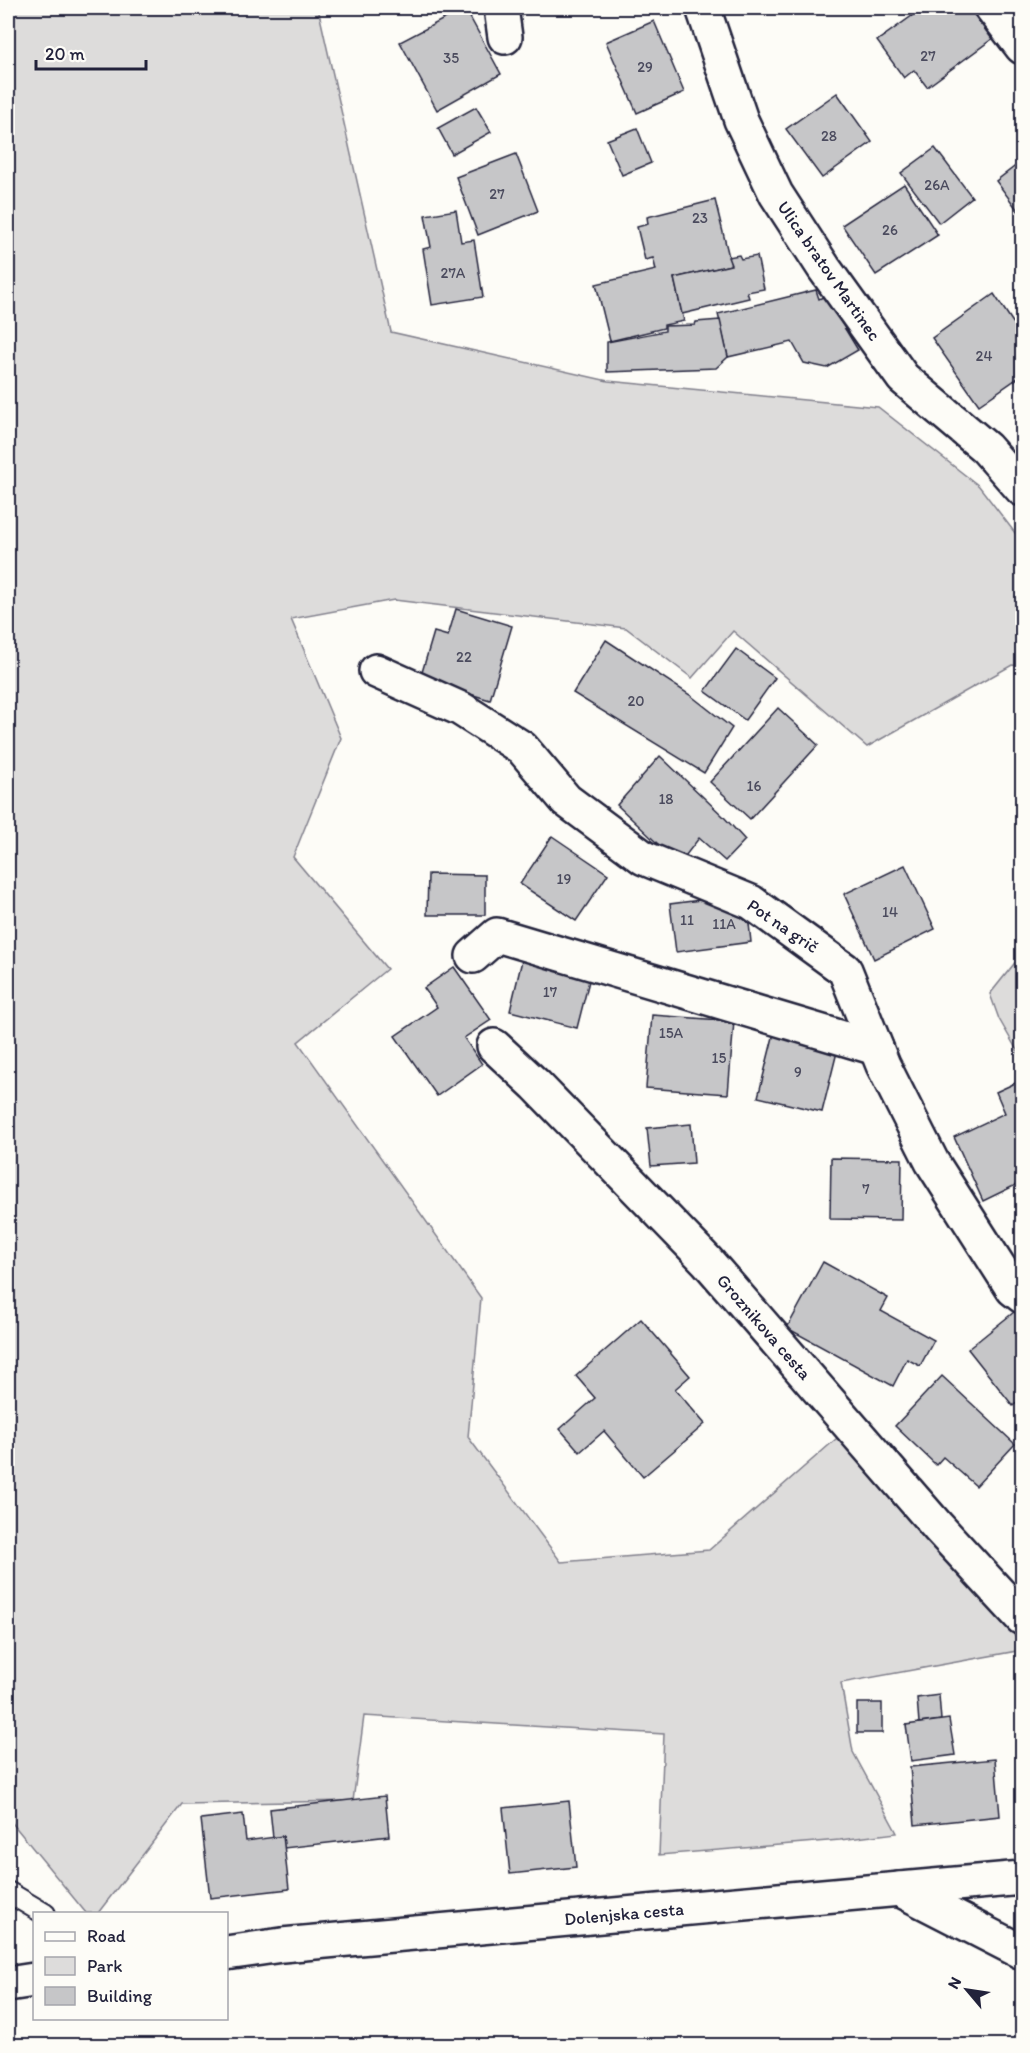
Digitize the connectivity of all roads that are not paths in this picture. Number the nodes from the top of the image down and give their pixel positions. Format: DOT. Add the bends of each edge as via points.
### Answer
graph roads {
  1 [pos="703,8"];
  2 [pos="992,8"];
  3 [pos="1023,47"];
  4 [pos="1023,489"];
  5 [pos="376,671"];
  6 [pos="473,956"];
  7 [pos="494,1046"];
  8 [pos="876,1048"];
  9 [pos="1023,1296"];
  10 [pos="1023,1618"];
  11 [pos="1023,1878"];
  12 [pos="899,1889"];
  13 [pos="8,1892"];
  14 [pos="42,1912"];
  15 [pos="1023,1952"];
  16 [pos="228,1953"];
  17 [pos="33,1980"];
  18 [pos="8,1984"];
  1 -- 4 [label="street, Ulica bratov Martinec" via="741,120 776,194 824,268 903,378 986,448"];
  2 -- 3 [label="street"];
  5 -- 8 [label="street, Pot na grič" via="461,709 522,748 566,800 644,858 751,902 845,970"];
  6 -- 8 [label="street" via="497,935"];
  7 -- 10 [label="street, Groznikova cesta" via="706,1261 938,1527"];
  8 -- 9 [label="street, Pot na grič" via="932,1162"];
  11 -- 12 [label="street, Dolenjska cesta"];
  12 -- 15 [label="street"];
  12 -- 16 [label="street, Dolenjska cesta"];
  13 -- 14 [label="lane"];
  17 -- 18 [label="street"];
}
